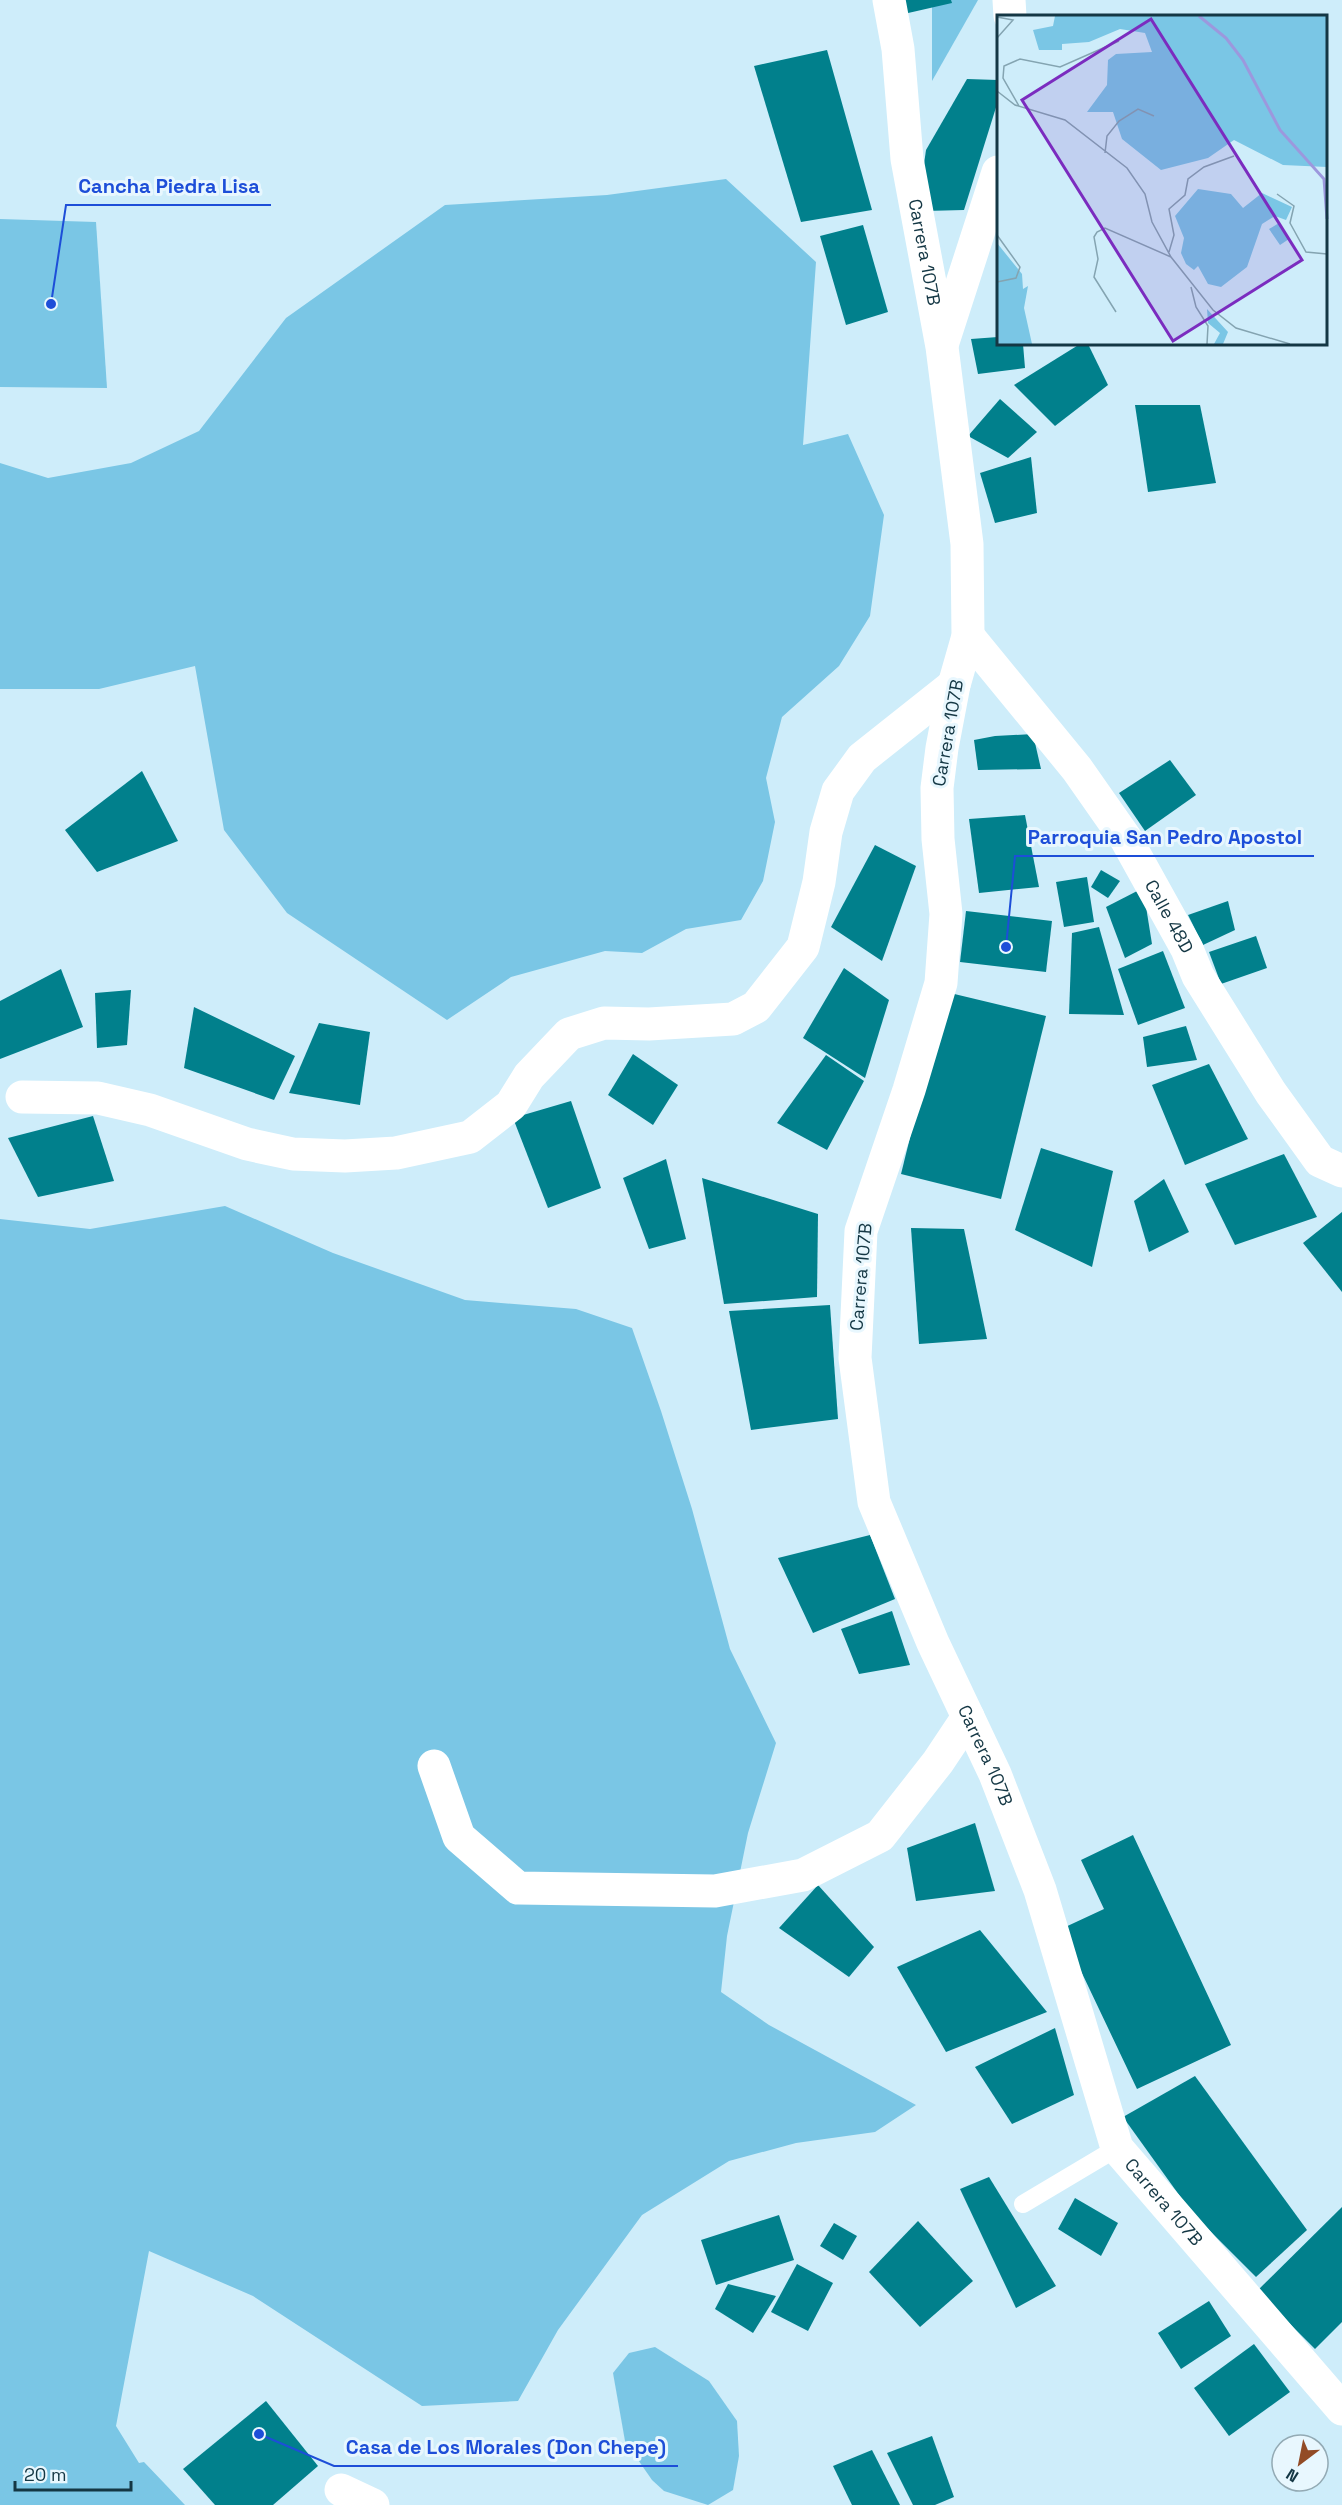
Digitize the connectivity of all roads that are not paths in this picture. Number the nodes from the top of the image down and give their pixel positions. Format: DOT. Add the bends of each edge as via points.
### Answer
graph roads {
  1 [pos="889,0"];
  2 [pos="1009,0"];
  3 [pos="1010,15"];
  4 [pos="997,178"];
  5 [pos="942,347"];
  6 [pos="968,636"];
  7 [pos="954,685"];
  8 [pos="22,1097"];
  9 [pos="1342,1170"];
  10 [pos="968,1717"];
  11 [pos="434,1766"];
  12 [pos="1117,2148"];
  13 [pos="1023,2204"];
  14 [pos="1342,2409"];
  15 [pos="340,2490"];
  16 [pos="374,2505"];
  1 -- 5 [label="street, Carrera 107B" via="898,49 907,159"];
  2 -- 3 [label="street"];
  4 -- 5 [label="street"];
  5 -- 6 [label="street, Carrera 107B" via="967,544"];
  6 -- 7 [label="street, Carrera 107B"];
  6 -- 9 [label="street, Calle 48D" via="1077,769 1126,839 1188,949 1198,976 1271,1093 1320,1161"];
  7 -- 8 [label="street" via="862,758 838,791 803,947 756,1007 733,1019 604,1023 569,1034 530,1076 511,1105 470,1137 396,1153 293,1154 247,1144 150,1110 98,1098"];
  7 -- 10 [label="street, Carrera 107B" via="937,788 946,914 941,983 861,1231 855,1358 874,1502"];
  10 -- 11 [label="street" via="880,1836 803,1875 715,1892 518,1888 459,1837"];
  10 -- 12 [label="street, Carrera 107B" via="995,1774 1040,1890"];
  12 -- 13 [label="lane"];
  12 -- 14 [label="street, Carrera 107B"];
  15 -- 16 [label="street"];
}
